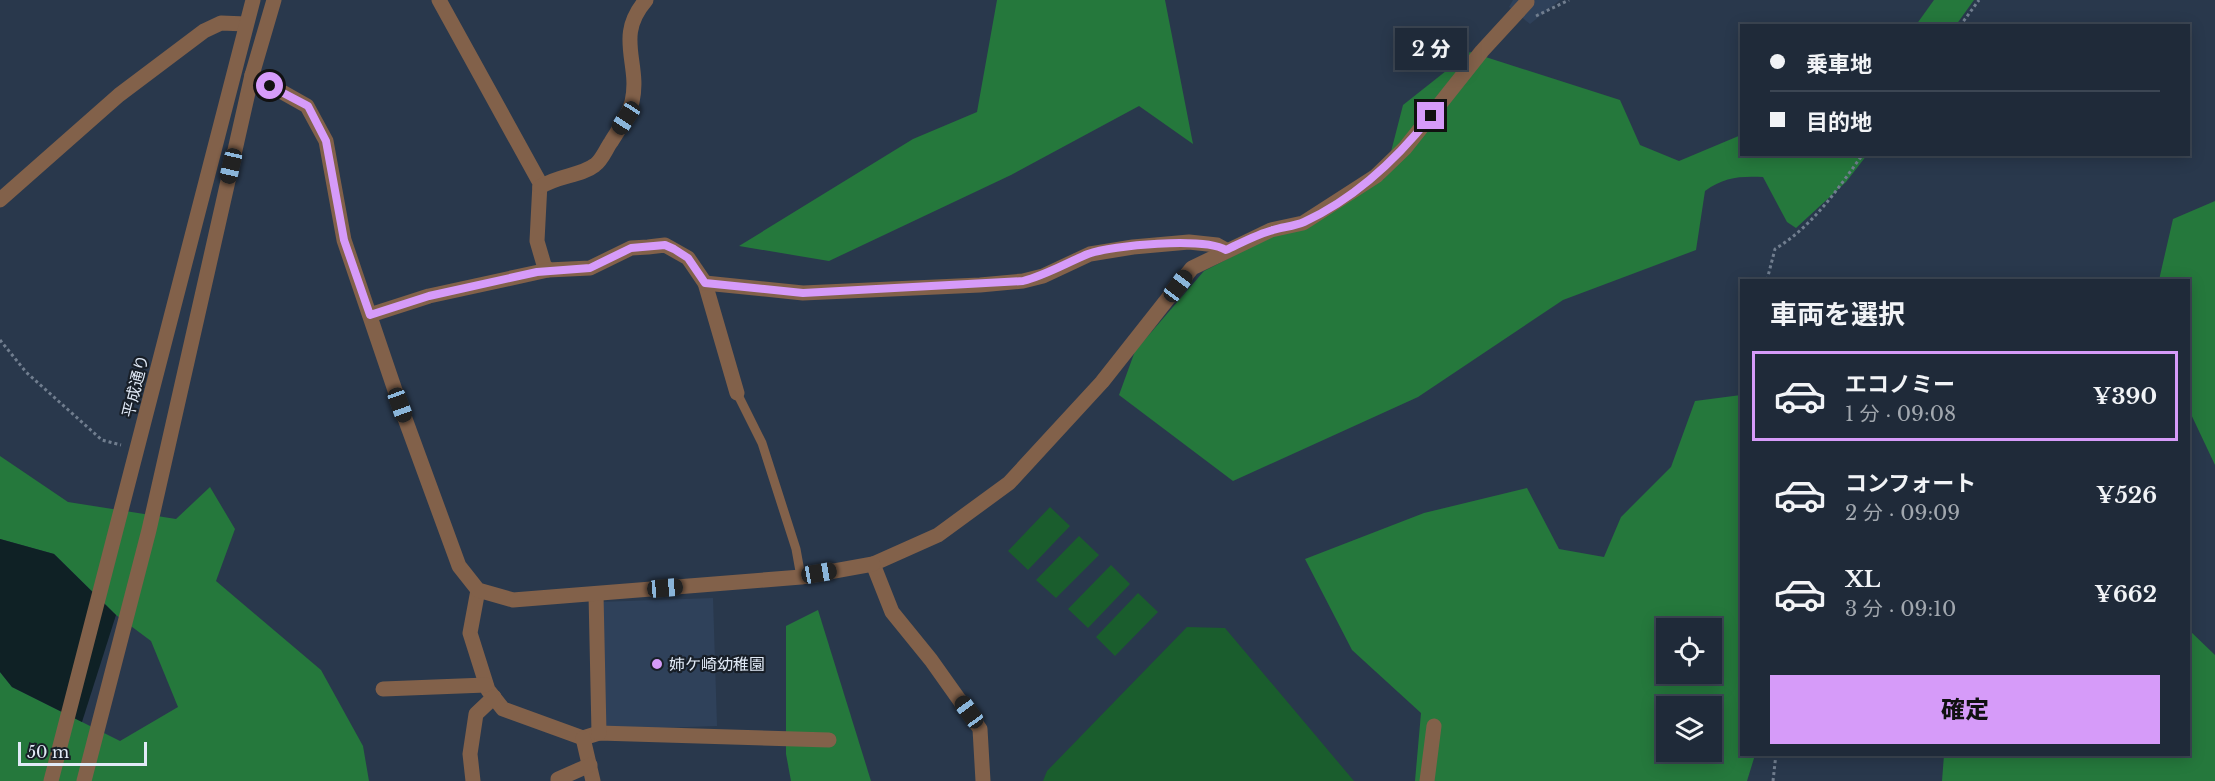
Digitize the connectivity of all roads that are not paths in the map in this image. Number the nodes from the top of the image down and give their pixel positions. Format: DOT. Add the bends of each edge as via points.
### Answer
graph roads {
  1 [pos="253,0"];
  2 [pos="274,0"];
  3 [pos="439,0"];
  4 [pos="646,0"];
  5 [pos="1527,2"];
  6 [pos="246,24"];
  7 [pos="252,75"];
  8 [pos="540,187"];
  9 [pos="0,200"];
  10 [pos="1226,250"];
  11 [pos="548,270"];
  12 [pos="705,283"];
  13 [pos="370,315"];
  14 [pos="737,393"];
  15 [pos="873,564"];
  16 [pos="801,577"];
  17 [pos="478,590"];
  18 [pos="596,594"];
  19 [pos="383,689"];
  20 [pos="490,691"];
  21 [pos="1434,726"];
  22 [pos="599,733"];
  23 [pos="583,738"];
  24 [pos="829,740"];
  25 [pos="590,765"];
  26 [pos="51,781"];
  27 [pos="84,781"];
  28 [pos="473,781"];
  29 [pos="558,781"];
  30 [pos="593,781"];
  31 [pos="983,781"];
  32 [pos="1427,781"];
  1 -- 6 [label="street, 平成通り"];
  2 -- 7 [label="street"];
  3 -- 8 [label="street"];
  4 -- 8 [label="street" via="628,35 633,78 626,118 596,165 553,178"];
  5 -- 10 [label="street" via="1482,51 1405,148 1376,176 1303,223 1271,230"];
  6 -- 9 [label="street" via="221,23 204,31 119,95"];
  6 -- 26 [label="street, 平成通り"];
  7 -- 13 [label="street" via="308,106 326,141 344,240"];
  7 -- 27 [label="street" via="149,530"];
  8 -- 11 [label="street" via="537,241"];
  10 -- 12 [label="street" via="1189,242 1133,247 1090,254 1023,281 980,285 803,293"];
  10 -- 15 [label="street" via="1192,268 1102,382 1009,483 938,535"];
  11 -- 12 [label="street" via="590,268 631,248 665,245 688,258"];
  11 -- 13 [label="street" via="429,296"];
  12 -- 14 [label="street"];
  13 -- 17 [label="street" via="459,566"];
  14 -- 16 [label="lane" via="762,443 796,549"];
  15 -- 16 [label="street"];
  15 -- 31 [label="street" via="892,612 980,729"];
  16 -- 18 [label="street"];
  17 -- 18 [label="street" via="513,600"];
  17 -- 20 [label="street" via="470,633"];
  18 -- 22 [label="street"];
  19 -- 20 [label="street"];
  20 -- 23 [label="street" via="503,709"];
  20 -- 28 [label="street" via="476,714 470,754"];
  21 -- 32 [label="street"];
  22 -- 23 [label="street"];
  22 -- 24 [label="street"];
  23 -- 25 [label="street"];
  25 -- 29 [label="street"];
  25 -- 30 [label="street"];
}
